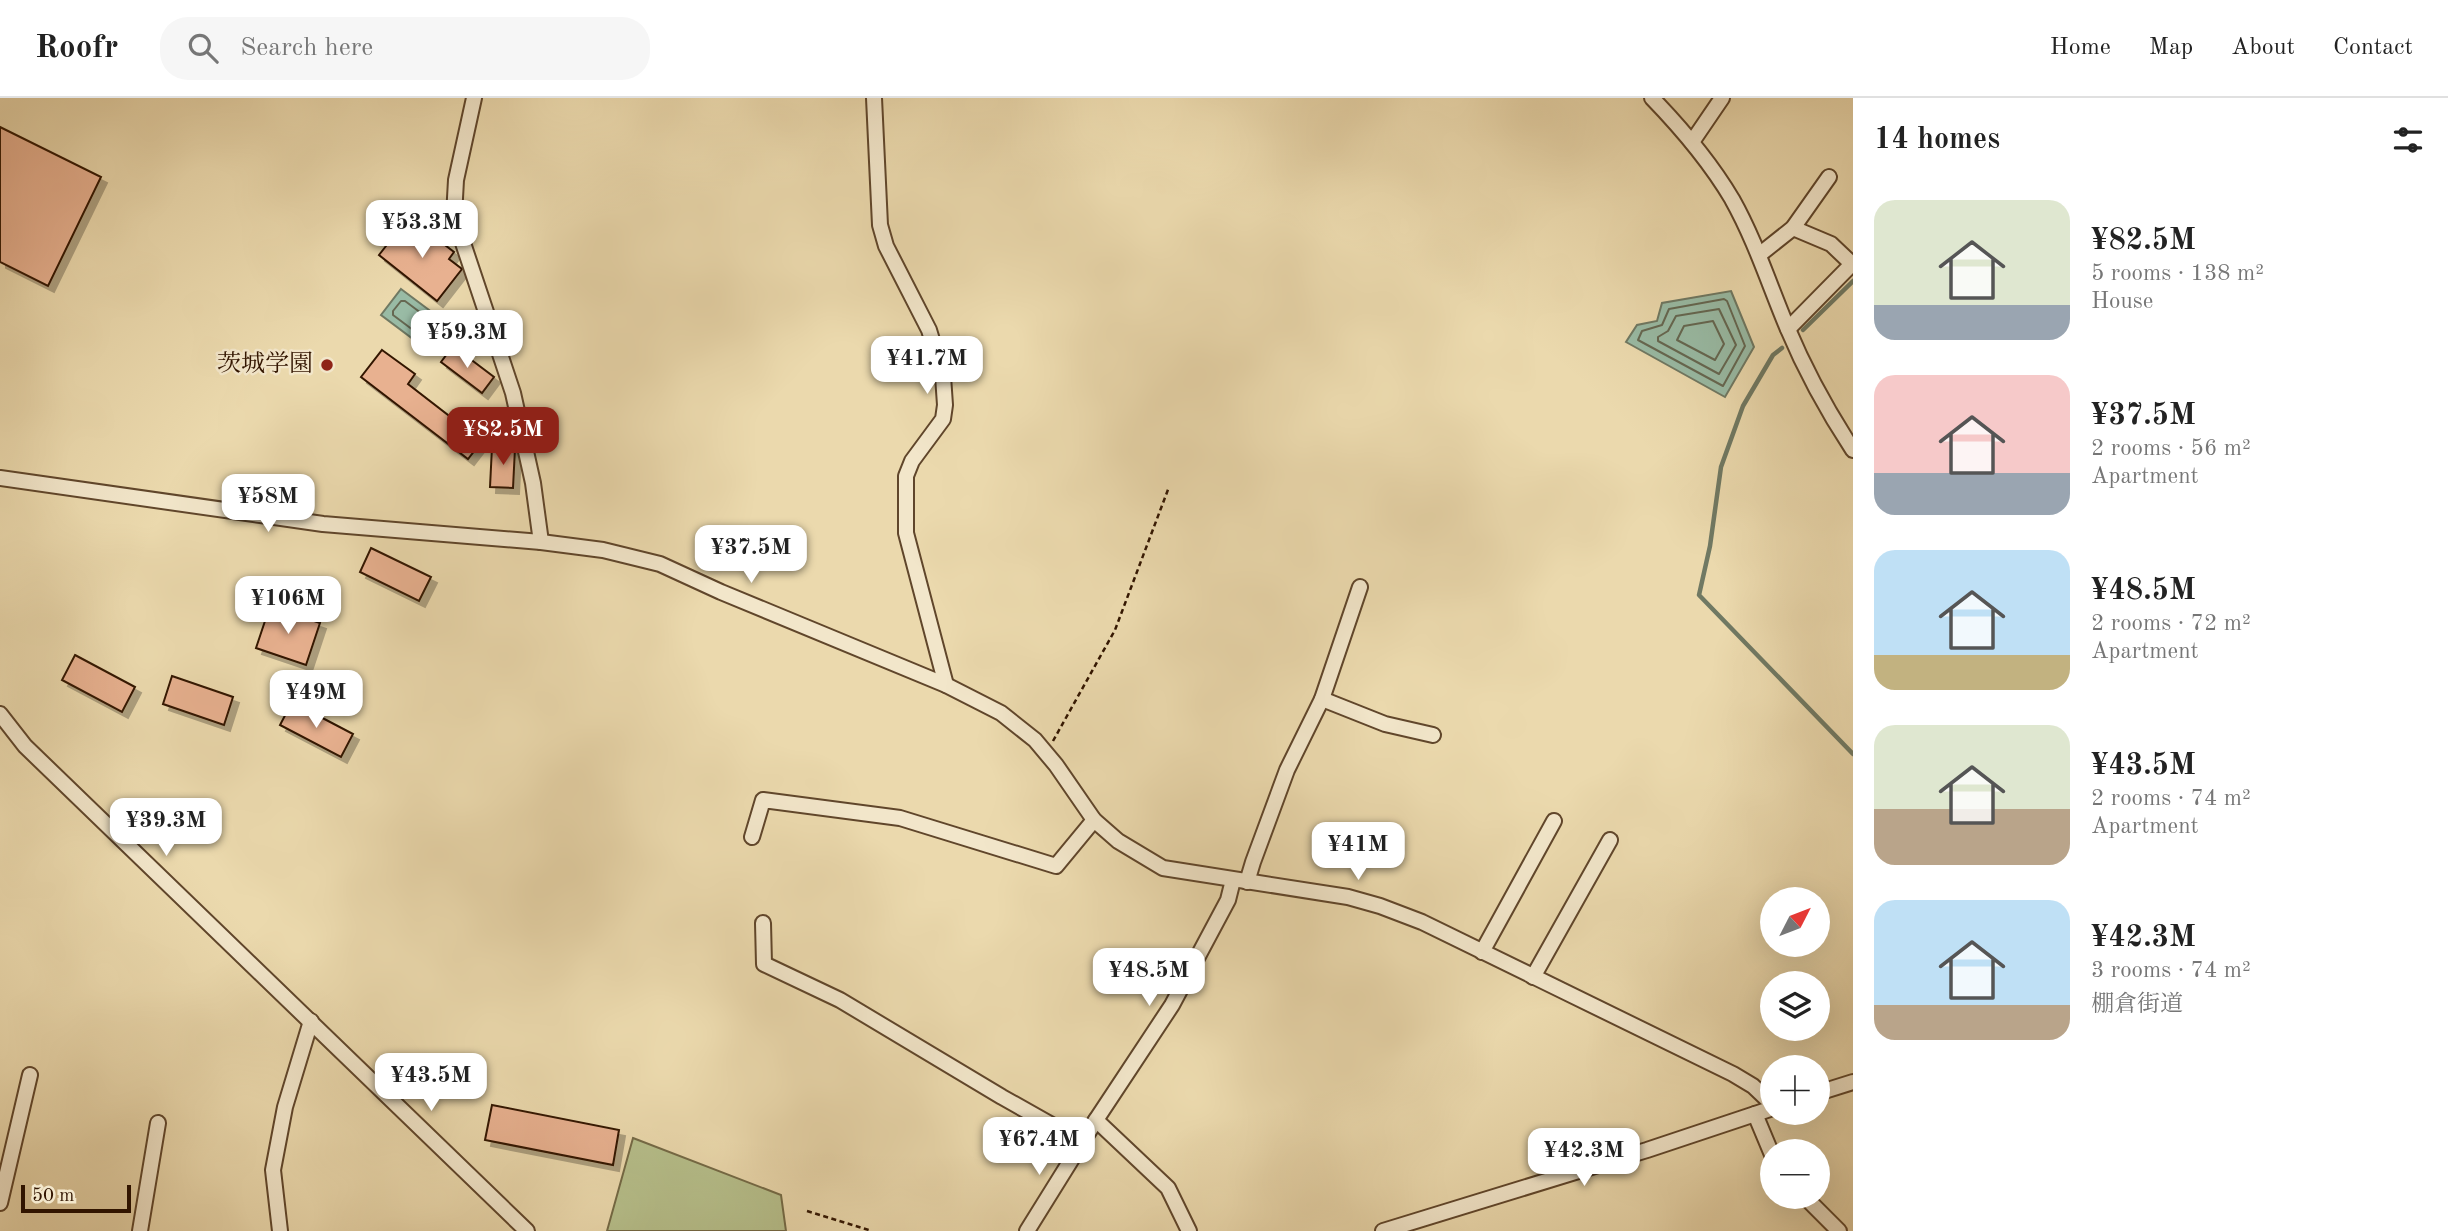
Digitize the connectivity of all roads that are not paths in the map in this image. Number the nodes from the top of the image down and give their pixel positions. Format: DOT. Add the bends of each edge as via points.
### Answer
graph roads {
  1 [pos="474,98"];
  2 [pos="874,98"];
  3 [pos="1652,98"];
  4 [pos="1721,98"];
  5 [pos="1692,142"];
  6 [pos="1829,177"];
  7 [pos="1793,228"];
  8 [pos="1759,255"];
  9 [pos="1853,264"];
  10 [pos="1788,329"];
  11 [pos="1853,450"];
  12 [pos="0,478"];
  13 [pos="541,542"];
  14 [pos="1360,587"];
  15 [pos="946,685"];
  16 [pos="1322,699"];
  17 [pos="0,714"];
  18 [pos="1433,734"];
  19 [pos="1094,820"];
  20 [pos="1554,821"];
  21 [pos="752,837"];
  22 [pos="1610,840"];
  23 [pos="1240,881"];
  24 [pos="763,923"];
  25 [pos="1482,952"];
  26 [pos="1533,977"];
  27 [pos="311,1021"];
  28 [pos="30,1075"];
  29 [pos="1853,1082"];
  30 [pos="1830,1089"];
  31 [pos="1760,1094"];
  32 [pos="1760,1112"];
  33 [pos="1755,1114"];
  34 [pos="1096,1119"];
  35 [pos="158,1123"];
  36 [pos="1765,1139"];
  37 [pos="1082,1142"];
  38 [pos="0,1203"];
  39 [pos="1817,1209"];
  40 [pos="140,1231"];
  41 [pos="280,1231"];
  42 [pos="527,1231"];
  43 [pos="1027,1231"];
  44 [pos="1188,1231"];
  45 [pos="1383,1231"];
  46 [pos="1839,1231"];
  1 -- 13 [label="street" via="456,180 454,216 513,393"];
  2 -- 15 [label="street" via="880,225 929,330 943,376 943,419 906,476 906,533"];
  3 -- 5 [label="street"];
  4 -- 5 [label="street"];
  5 -- 8 [label="street" via="1732,200"];
  6 -- 7 [label="street"];
  7 -- 8 [label="street"];
  7 -- 9 [label="street" via="1832,244"];
  8 -- 10 [label="street"];
  9 -- 10 [label="street"];
  10 -- 11 [label="street"];
  12 -- 13 [label="street" via="323,524"];
  13 -- 15 [label="street" via="660,564"];
  14 -- 16 [label="street"];
  15 -- 19 [label="street" via="1001,713 1035,740"];
  16 -- 18 [label="street" via="1385,724"];
  16 -- 23 [label="street"];
  17 -- 27 [label="street" via="25,746"];
  19 -- 21 [label="street" via="1056,866 900,818 763,800"];
  19 -- 23 [label="street" via="1118,841 1163,867"];
  20 -- 25 [label="street"];
  22 -- 26 [label="street"];
  23 -- 25 [label="street" via="1380,906"];
  23 -- 34 [label="street" via="1172,1005"];
  24 -- 37 [label="street" via="764,964 840,1000"];
  25 -- 26 [label="street"];
  26 -- 31 [label="street" via="1733,1074"];
  27 -- 41 [label="street" via="285,1107 273,1170"];
  27 -- 42 [label="street"];
  28 -- 38 [label="street"];
  29 -- 30 [label="street"];
  32 -- 33 [label="street"];
  33 -- 36 [label="street"];
  33 -- 45 [label="street"];
  34 -- 37 [label="street"];
  34 -- 44 [label="street" via="1168,1188"];
  35 -- 40 [label="street"];
  37 -- 43 [label="street"];
  39 -- 46 [label="street"];
}
